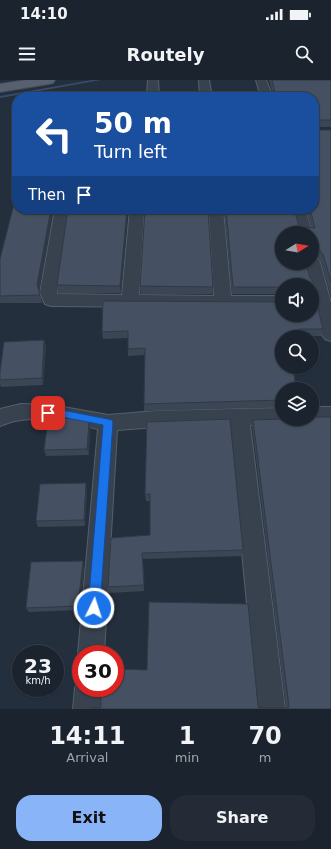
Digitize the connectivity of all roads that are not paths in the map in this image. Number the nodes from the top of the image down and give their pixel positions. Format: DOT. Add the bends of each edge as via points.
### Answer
graph roads {
  1 [pos="49,80"];
  2 [pos="153,80"];
  3 [pos="204,80"];
  4 [pos="261,80"];
  5 [pos="0,88"];
  6 [pos="153,92"];
  7 [pos="205,92"];
  8 [pos="265,92"];
  9 [pos="61,214"];
  10 [pos="137,214"];
  11 [pos="216,214"];
  12 [pos="299,214"];
  13 [pos="303,226"];
  14 [pos="314,270"];
  15 [pos="130,301"];
  16 [pos="223,301"];
  17 [pos="275,302"];
  18 [pos="322,303"];
  19 [pos="331,335"];
  20 [pos="319,415"];
  21 [pos="331,415"];
  22 [pos="275,416"];
  23 [pos="239,417"];
  24 [pos="0,418"];
  25 [pos="108,422"];
  26 [pos="92,645"];
  27 [pos="88,697"];
  28 [pos="87,709"];
  29 [pos="271,709"];
  1 -- 5 [label="main road"];
  2 -- 6 [label="street"];
  3 -- 7 [label="street"];
  4 -- 8 [label="street"];
  9 -- 15 [label="street" via="49,297 54,301"];
  10 -- 15 [label="street"];
  11 -- 16 [label="street"];
  12 -- 13 [label="street"];
  14 -- 18 [label="street"];
  15 -- 16 [label="street"];
  16 -- 17 [label="street"];
  18 -- 19 [label="street"];
  20 -- 21 [label="street"];
  22 -- 23 [label="street"];
  23 -- 25 [label="street"];
  23 -- 29 [label="street"];
  24 -- 25 [label="street" via="13,412 62,413"];
  25 -- 26 [label="street"];
  27 -- 28 [label="street"];
}
